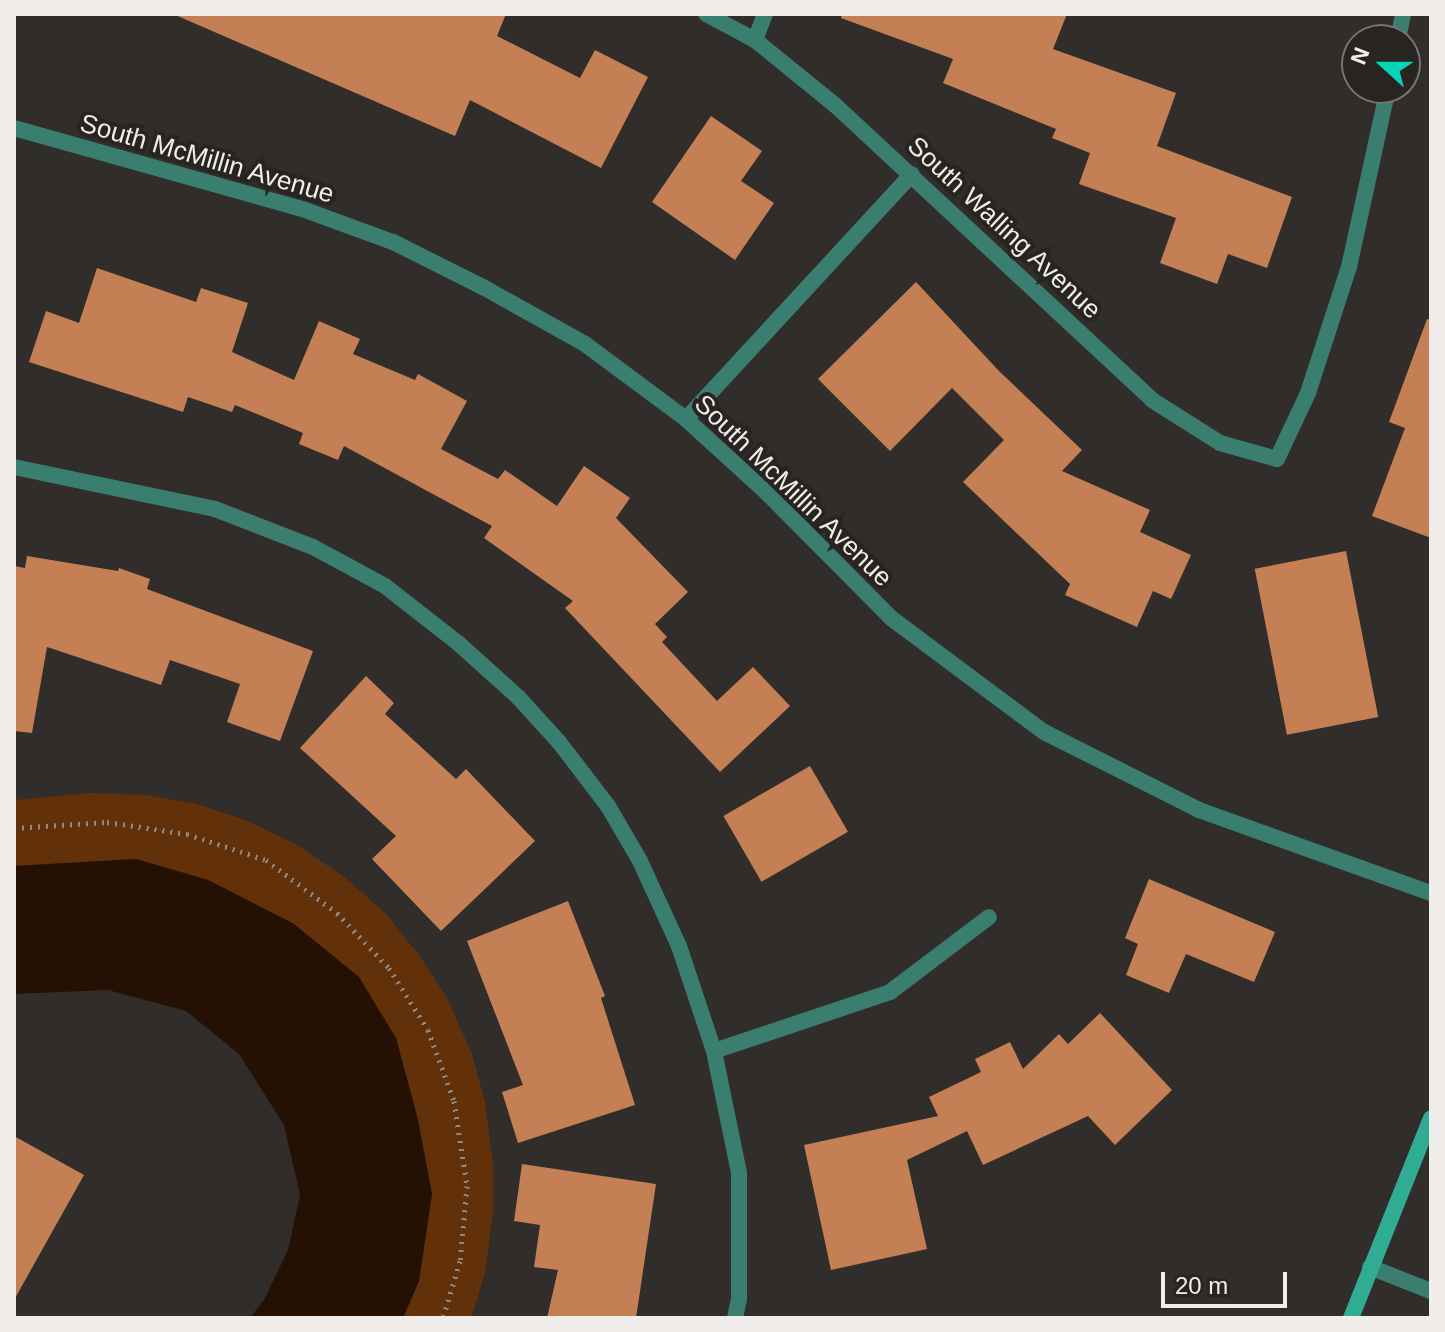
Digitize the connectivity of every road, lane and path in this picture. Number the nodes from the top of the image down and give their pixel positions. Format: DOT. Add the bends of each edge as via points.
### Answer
graph roads {
  1 [pos="706,14"];
  2 [pos="765,14"];
  3 [pos="755,40"];
  4 [pos="1385,104"];
  5 [pos="14,128"];
  6 [pos="912,174"];
  7 [pos="686,419"];
  8 [pos="14,467"];
  9 [pos="14,828"];
  10 [pos="1431,893"];
  11 [pos="989,917"];
  12 [pos="714,1051"];
  13 [pos="1431,1118"];
  14 [pos="1370,1267"];
  15 [pos="1431,1291"];
  16 [pos="443,1318"];
  17 [pos="735,1318"];
  18 [pos="1351,1318"];
  1 -- 3 [label="street, South Walling Avenue"];
  2 -- 3 [label="street"];
  3 -- 6 [label="street, South Walling Avenue"];
  4 -- 6 [label="street, South Walling Avenue" via="1349,267 1308,393 1277,459 1220,443 1152,400"];
  5 -- 7 [label="street, South McMillin Avenue" via="305,210 393,242 585,344"];
  6 -- 7 [label="street"];
  7 -- 10 [label="street, South McMillin Avenue" via="891,618 1044,732 1199,810"];
  8 -- 12 [label="street" via="215,509 313,547 385,586 458,643 529,709 608,806 679,946"];
  9 -- 16 [label="path" via="107,822 187,834 266,860 337,913 389,968 428,1030 456,1115 467,1186 460,1261"];
  11 -- 12 [label="street" via="890,992"];
  12 -- 17 [label="street" via="739,1173"];
  13 -- 14 [label="street"];
  14 -- 15 [label="street"];
  14 -- 18 [label="street"];
}
